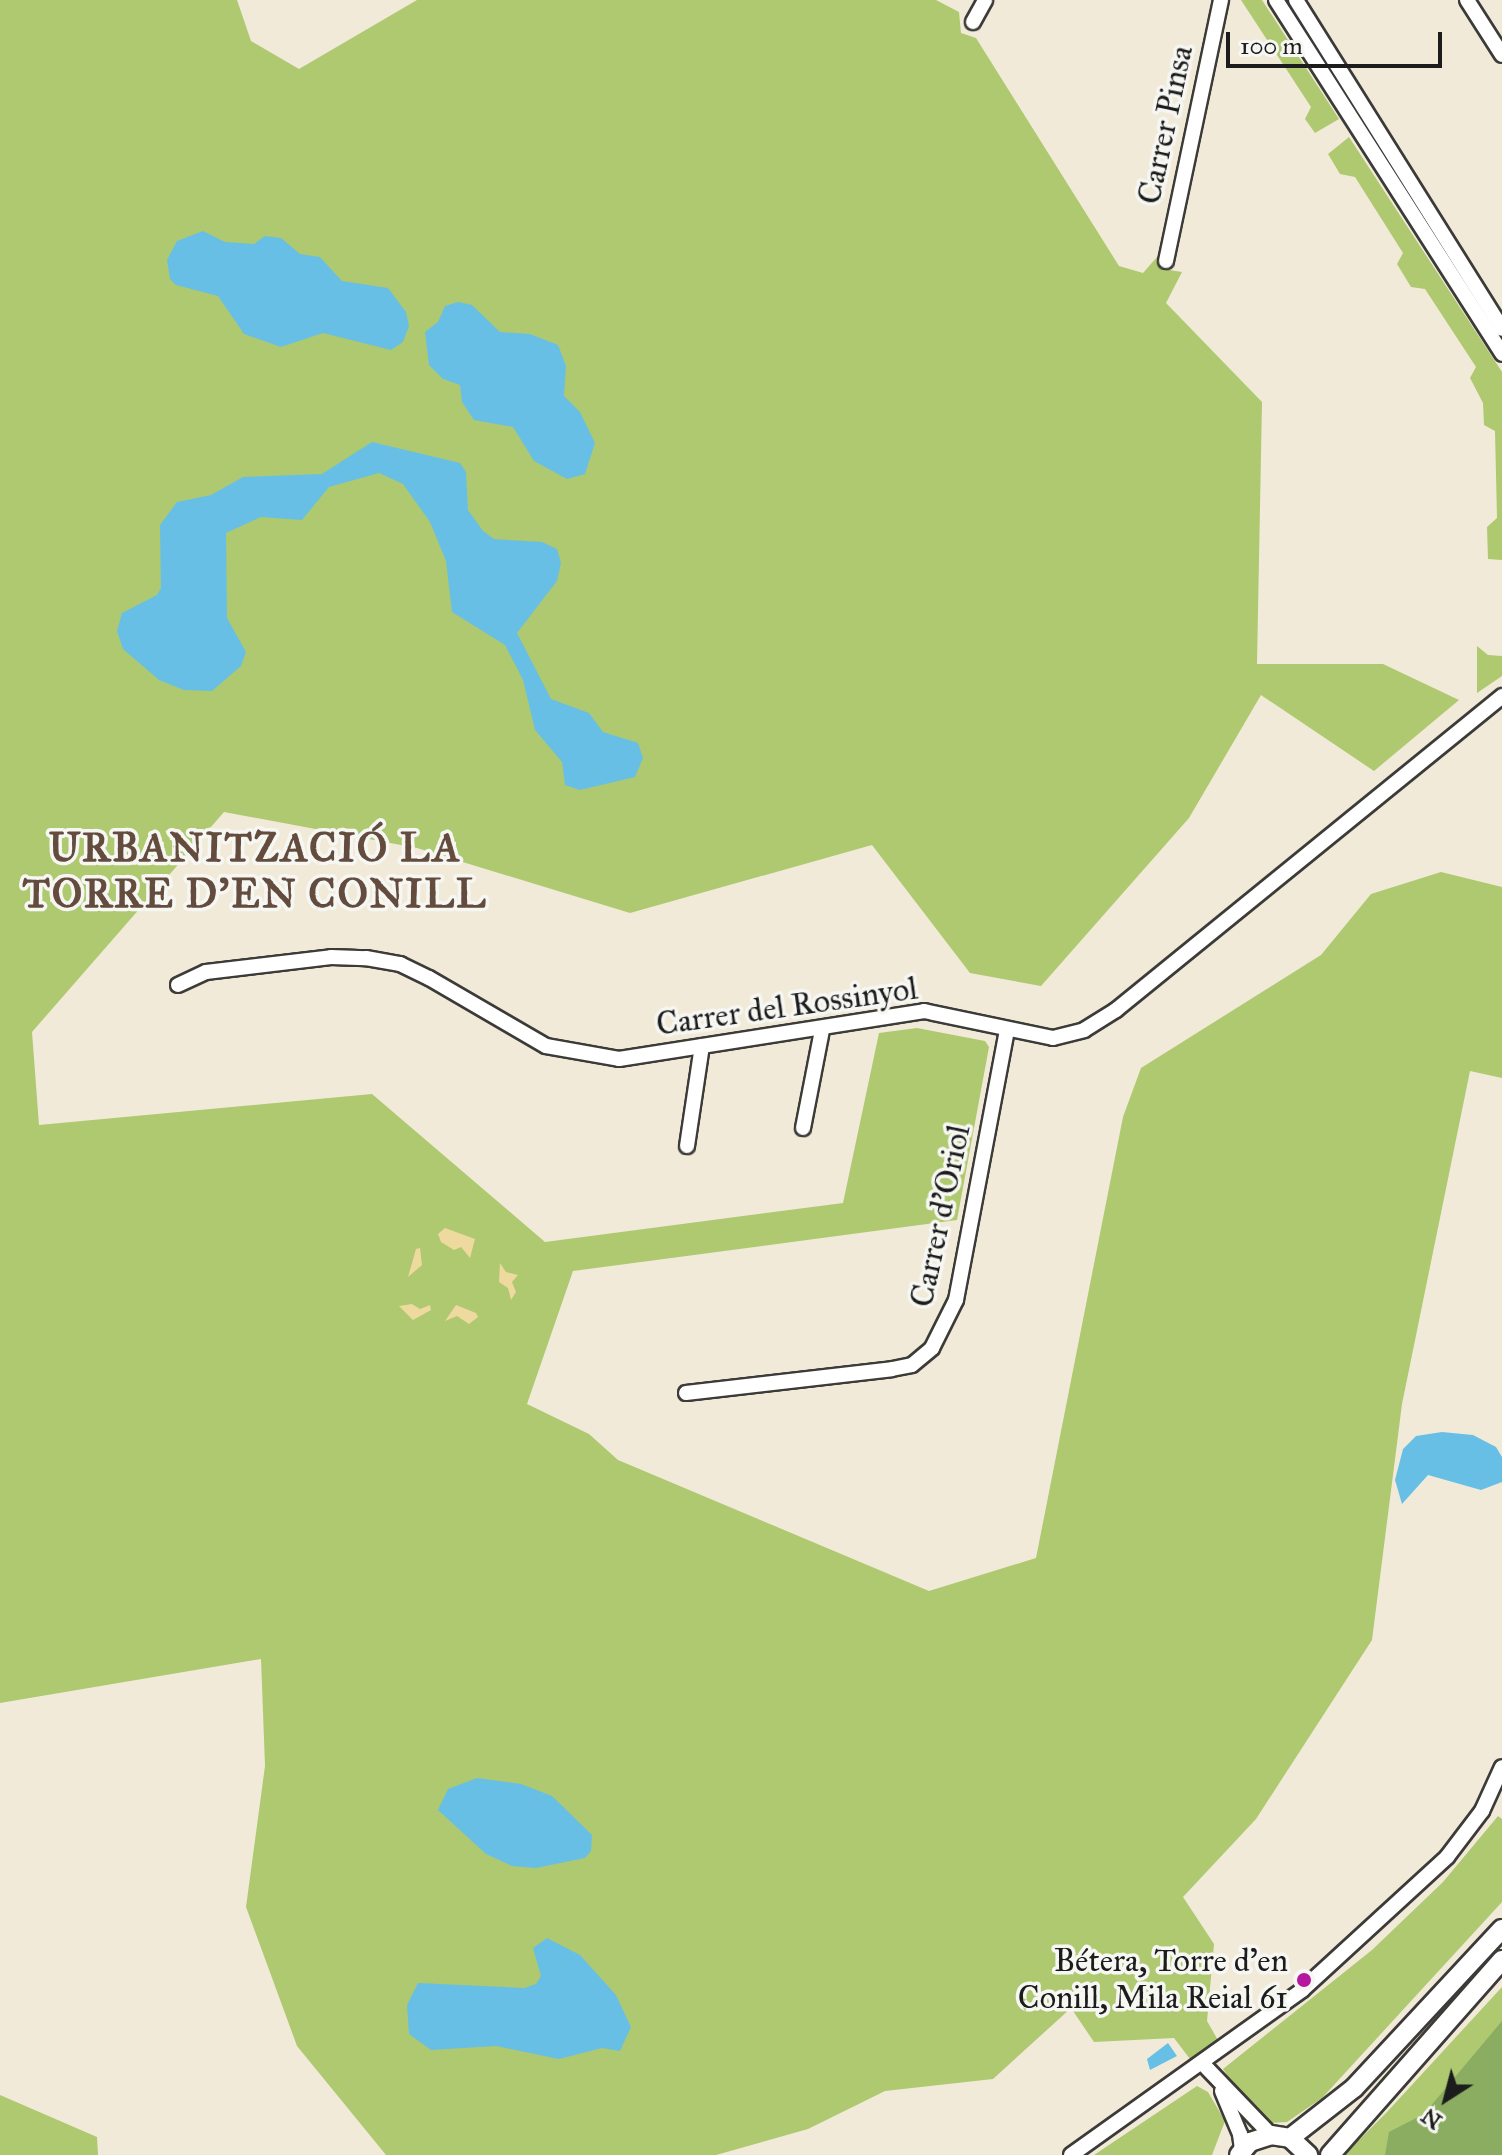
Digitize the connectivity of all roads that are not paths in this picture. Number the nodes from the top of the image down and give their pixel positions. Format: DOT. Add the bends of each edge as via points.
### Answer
graph roads {
  1 [pos="985,0"];
  2 [pos="1221,0"];
  3 [pos="1276,0"];
  4 [pos="1296,0"];
  5 [pos="1467,0"];
  6 [pos="973,22"];
  7 [pos="1502,55"];
  8 [pos="1166,261"];
  9 [pos="1502,329"];
  10 [pos="1502,354"];
  11 [pos="1502,696"];
  12 [pos="178,985"];
  13 [pos="822,1030"];
  14 [pos="1007,1030"];
  15 [pos="702,1046"];
  16 [pos="803,1128"];
  17 [pos="687,1146"];
  18 [pos="686,1393"];
  19 [pos="1502,1767"];
  20 [pos="1502,1929"];
  21 [pos="1502,1960"];
  22 [pos="1203,2064"];
  23 [pos="1218,2084"];
  24 [pos="1271,2135"];
  25 [pos="1290,2138"];
  26 [pos="1240,2153"];
  27 [pos="1071,2155"];
  28 [pos="1308,2155"];
  29 [pos="1330,2155"];
  1 -- 6 [label="street"];
  2 -- 8 [label="street, Carrer Pinsa"];
  3 -- 10 [label="street"];
  4 -- 9 [label="street"];
  5 -- 7 [label="street"];
  11 -- 14 [label="street, Carrer del Rossinyol" via="1116,1010 1084,1030 1053,1038"];
  12 -- 15 [label="street, Carrer del Rossinyol" via="206,972 366,958 400,964 567,1053 619,1059"];
  13 -- 14 [label="street, Carrer del Rossinyol" via="924,1011"];
  13 -- 15 [label="street, Carrer del Rossinyol"];
  13 -- 16 [label="street"];
  14 -- 18 [label="street, Carrer d'Oriol" via="956,1300 932,1348 912,1365 892,1369"];
  15 -- 17 [label="street"];
  19 -- 22 [label="street" via="1482,1811 1447,1857 1302,1990"];
  20 -- 25 [label="main road" via="1354,2088"];
  21 -- 29 [label="main road"];
  22 -- 23 [label="street"];
  22 -- 27 [label="street"];
  23 -- 24 [label="street"];
  23 -- 26 [label="street" via="1240,2134"];
  24 -- 25 [label="main road"];
  24 -- 26 [label="main road"];
  25 -- 28 [label="main road"];
}
